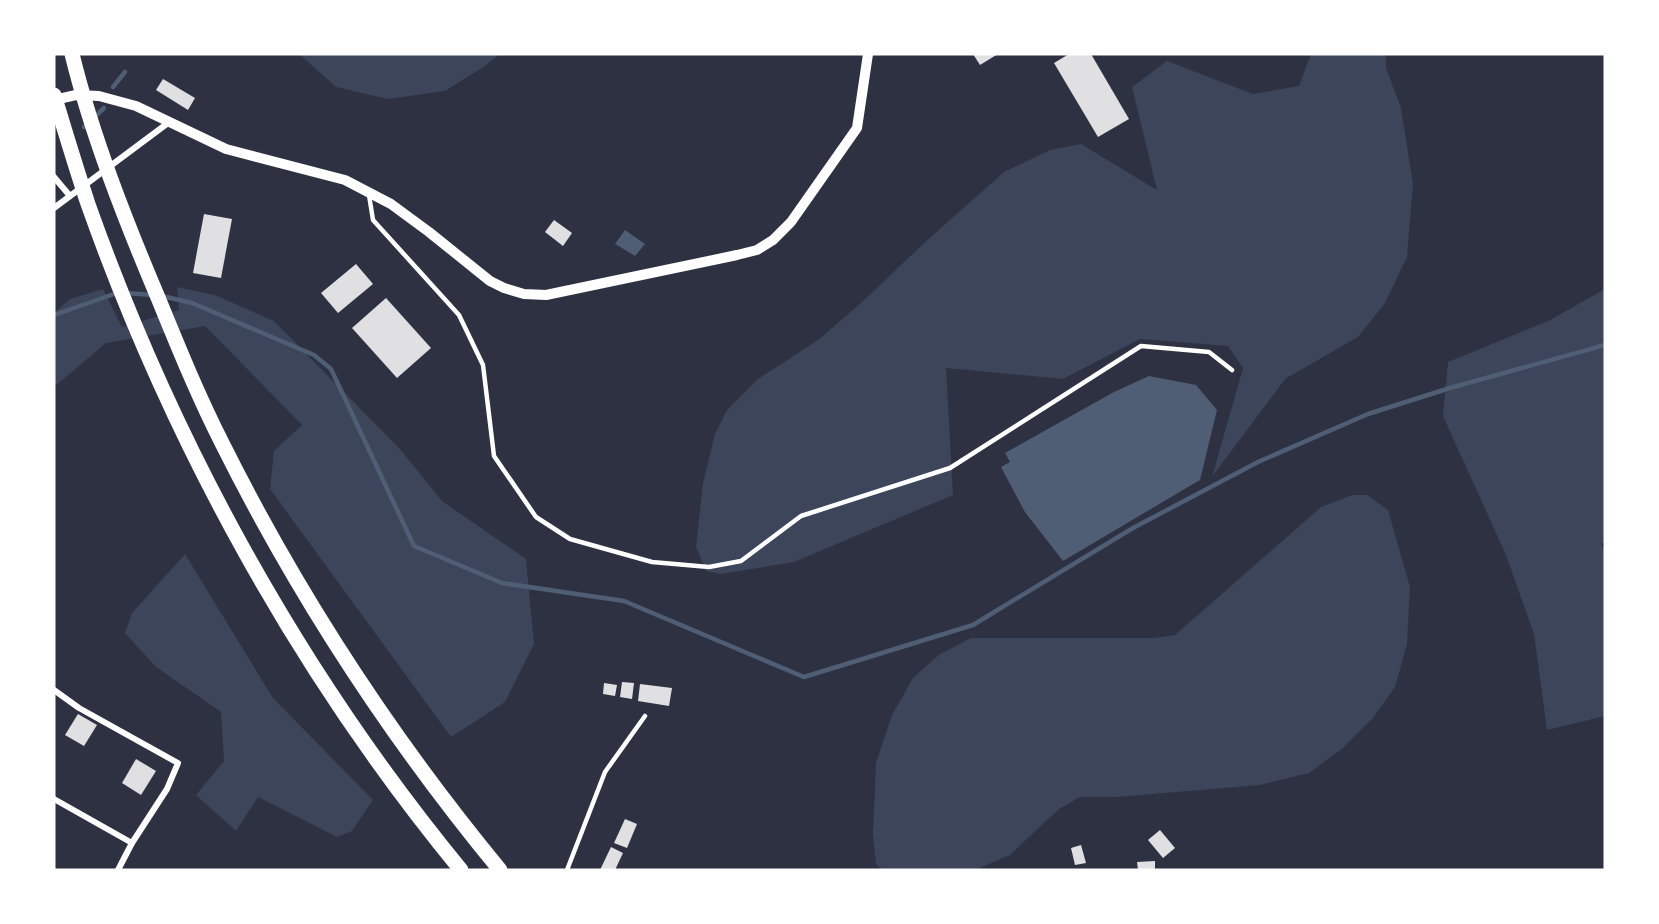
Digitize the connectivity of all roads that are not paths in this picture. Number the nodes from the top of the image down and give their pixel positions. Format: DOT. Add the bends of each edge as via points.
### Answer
graph roads {
  1 [pos="72,54"];
  2 [pos="868,54"];
  3 [pos="54,98"];
  4 [pos="168,123"];
  5 [pos="54,177"];
  6 [pos="369,192"];
  7 [pos="70,196"];
  8 [pos="54,208"];
  9 [pos="1232,370"];
  10 [pos="54,690"];
  11 [pos="645,716"];
  12 [pos="54,799"];
  13 [pos="132,843"];
  14 [pos="118,870"];
  15 [pos="462,870"];
  16 [pos="500,870"];
  17 [pos="567,870"];
  1 -- 16 [label="highway" via="143,264 188,371 252,501 309,602 378,710"];
  2 -- 6 [label="street" via="857,128 791,222 757,250 546,295 524,294 490,281 391,204"];
  3 -- 4 [label="street" via="99,96 136,106"];
  3 -- 15 [label="highway" via="88,203 194,455 283,617 352,725"];
  4 -- 6 [label="street" via="226,149 345,180"];
  4 -- 7 [label="street"];
  5 -- 7 [label="street"];
  6 -- 9 [label="lane" via="373,220 459,315 483,365 494,456 536,517 570,539 652,562 709,567 741,561 801,516 951,468 1141,346 1209,352"];
  7 -- 8 [label="street"];
  10 -- 13 [label="street" via="178,763 167,789"];
  11 -- 17 [label="lane" via="605,772"];
  12 -- 13 [label="street"];
  13 -- 14 [label="street"];
}
